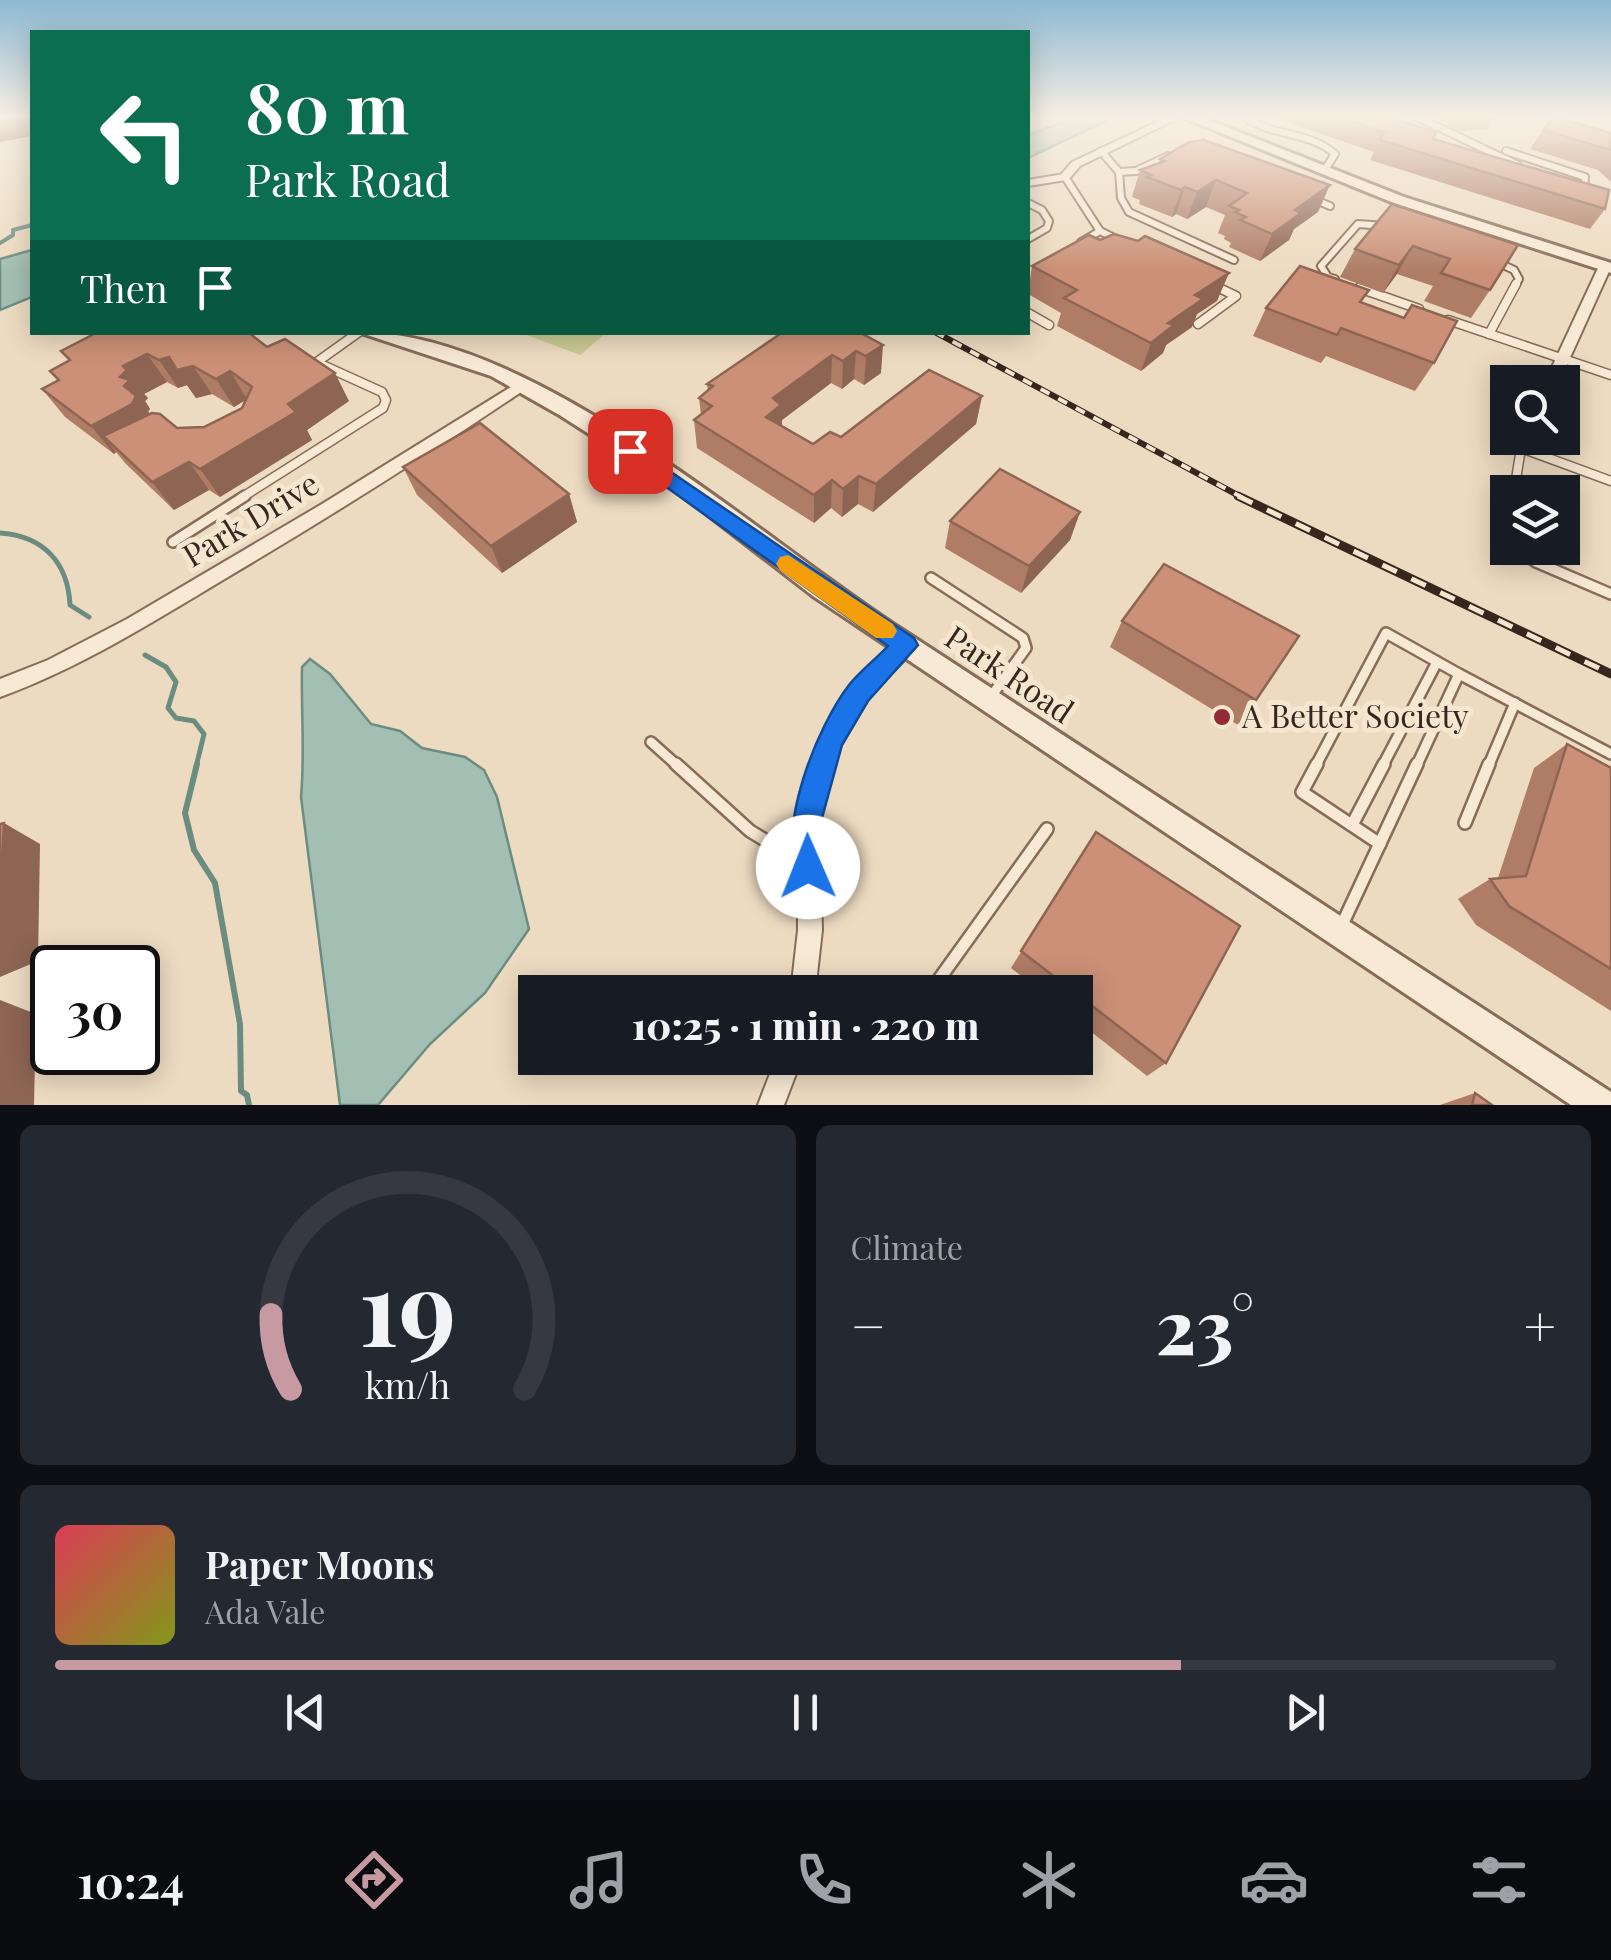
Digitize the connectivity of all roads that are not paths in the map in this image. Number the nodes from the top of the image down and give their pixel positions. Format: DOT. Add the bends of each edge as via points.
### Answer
graph roads {
  1 [pos="1072,169"];
  2 [pos="1116,169"];
  3 [pos="1141,169"];
  4 [pos="1316,169"];
  5 [pos="1326,169"];
  6 [pos="1531,169"];
  7 [pos="1562,169"];
  8 [pos="1119,172"];
  9 [pos="1324,172"];
  10 [pos="1065,177"];
  11 [pos="1560,180"];
  12 [pos="1030,183"];
  13 [pos="1573,184"];
  14 [pos="1294,191"];
  15 [pos="1583,193"];
  16 [pos="1592,196"];
  17 [pos="1030,204"];
  18 [pos="1330,206"];
  19 [pos="1393,228"];
  20 [pos="1100,231"];
  21 [pos="1030,239"];
  22 [pos="1092,246"];
  23 [pos="1110,246"];
  24 [pos="1485,258"];
  25 [pos="1234,260"];
  26 [pos="1609,262"];
  27 [pos="1200,279"];
  28 [pos="1030,314"];
  29 [pos="1198,324"];
  30 [pos="1049,326"];
  31 [pos="1489,334"];
  32 [pos="359,335"];
  33 [pos="376,335"];
  34 [pos="300,357"];
  35 [pos="1562,359"];
  36 [pos="318,363"];
  37 [pos="1559,365"];
  38 [pos="1611,376"];
  39 [pos="522,385"];
  40 [pos="1552,455"];
  41 [pos="1611,481"];
  42 [pos="172,542"];
  43 [pos="1543,565"];
  44 [pos="932,578"];
  45 [pos="1611,594"];
  46 [pos="906,645"];
  47 [pos="1437,662"];
  48 [pos="1459,674"];
  49 [pos="0,688"];
  50 [pos="988,700"];
  51 [pos="1515,703"];
  52 [pos="651,742"];
  53 [pos="1611,754"];
  54 [pos="1465,823"];
  55 [pos="1352,825"];
  56 [pos="1047,828"];
  57 [pos="1380,844"];
  58 [pos="808,867"];
  59 [pos="1338,932"];
  60 [pos="805,975"];
  61 [pos="942,975"];
  62 [pos="781,1075"];
  63 [pos="770,1105"];
  64 [pos="1601,1105"];
  1 -- 10 [label="street"];
  2 -- 8 [label="lane"];
  3 -- 8 [label="lane"];
  4 -- 9 [label="street"];
  5 -- 9 [label="lane"];
  6 -- 11 [label="lane"];
  7 -- 15 [label="lane" via="1585,176"];
  8 -- 25 [label="lane" via="1120,198 1129,212"];
  9 -- 26 [label="street"];
  10 -- 12 [label="lane"];
  10 -- 20 [label="lane"];
  13 -- 15 [label="lane"];
  14 -- 18 [label="lane"];
  15 -- 16 [label="lane"];
  17 -- 21 [label="lane" via="1050,221"];
  19 -- 31 [label="lane" via="1358,224 1322,270"];
  20 -- 22 [label="lane" via="1074,246"];
  20 -- 23 [label="lane" via="1128,246"];
  24 -- 31 [label="lane" via="1519,278"];
  26 -- 35 [label="street"];
  27 -- 29 [label="lane" via="1236,296"];
  28 -- 30 [label="lane"];
  31 -- 35 [label="lane"];
  32 -- 36 [label="lane"];
  33 -- 39 [label="street, Park Road"];
  34 -- 36 [label="lane"];
  35 -- 37 [label="street"];
  35 -- 38 [label="lane"];
  36 -- 42 [label="lane" via="382,392 383,408"];
  39 -- 46 [label="street, Park Road" via="680,482"];
  39 -- 49 [label="street, Park Drive" via="140,621 74,659"];
  40 -- 41 [label="lane"];
  43 -- 45 [label="lane"];
  44 -- 50 [label="lane" via="1023,638 1026,648"];
  46 -- 50 [label="street, Park Road"];
  46 -- 58 [label="street" via="858,693 830,742 808,818"];
  47 -- 48 [label="lane"];
  47 -- 55 [label="lane"];
  47 -- 55 [label="lane" via="1386,634 1302,792"];
  48 -- 51 [label="lane"];
  48 -- 57 [label="lane"];
  50 -- 59 [label="street, Park Road"];
  51 -- 53 [label="lane"];
  51 -- 54 [label="lane"];
  52 -- 58 [label="lane" via="750,831"];
  55 -- 57 [label="lane"];
  56 -- 61 [label="lane"];
  57 -- 59 [label="lane"];
  58 -- 60 [label="street"];
  59 -- 64 [label="street, Park Road"];
  62 -- 63 [label="street"];
}
